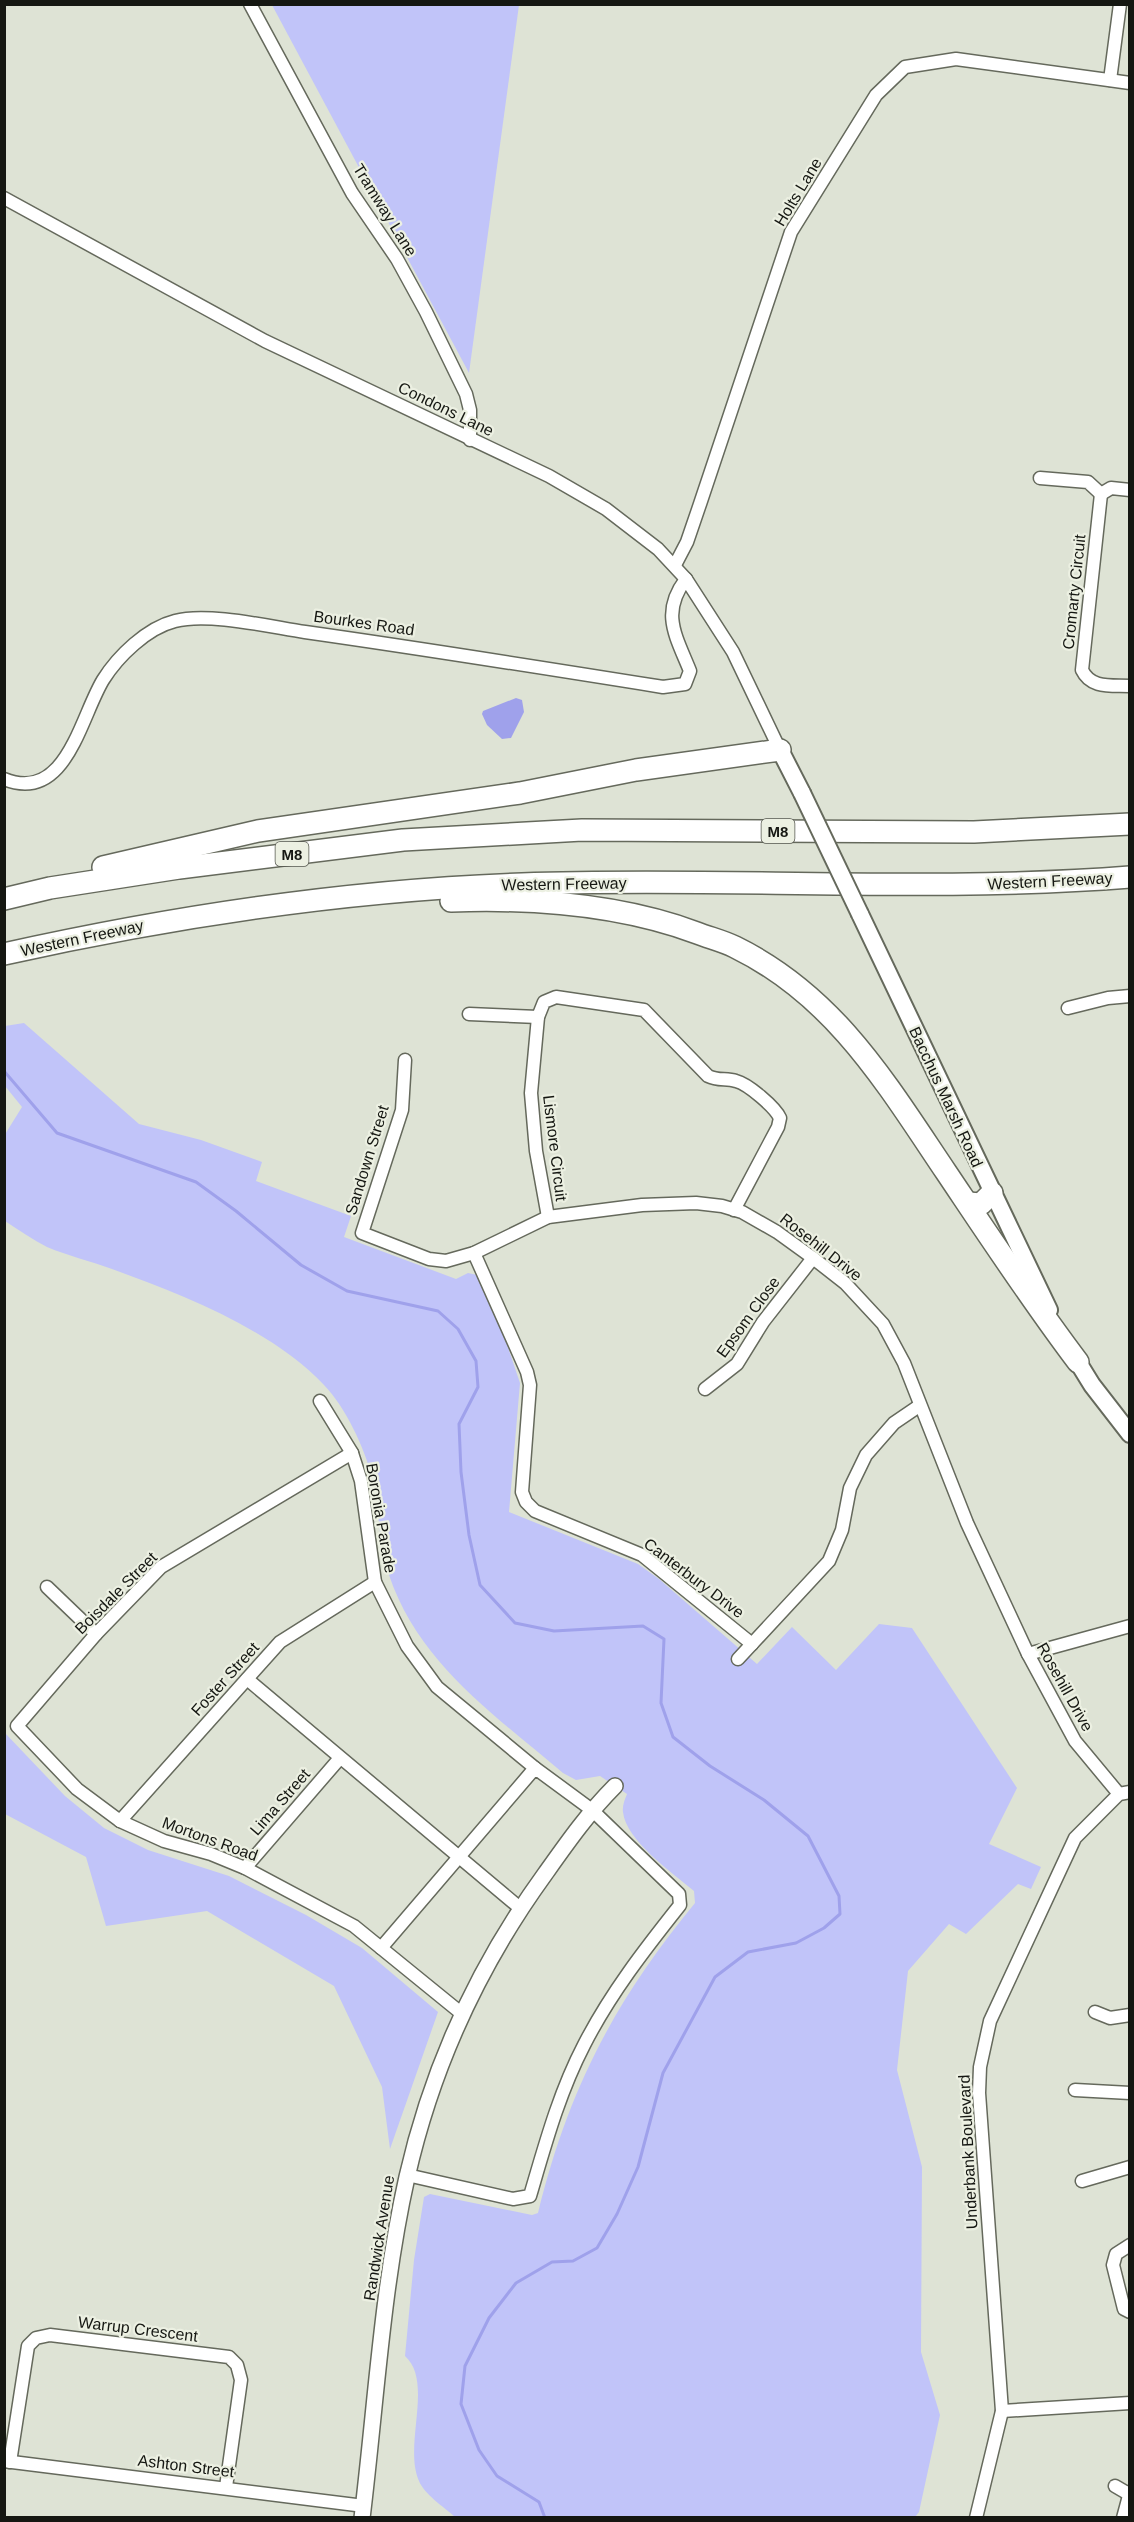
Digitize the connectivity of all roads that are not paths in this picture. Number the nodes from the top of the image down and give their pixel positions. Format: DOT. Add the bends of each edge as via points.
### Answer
graph roads {
  1 [pos="250,4"];
  2 [pos="1120,4"];
  3 [pos="1110,80"];
  4 [pos="1130,83"];
  5 [pos="4,198"];
  6 [pos="470,440"];
  7 [pos="1040,478"];
  8 [pos="1130,490"];
  9 [pos="1101,494"];
  10 [pos="675,565"];
  11 [pos="686,579"];
  12 [pos="1130,686"];
  13 [pos="780,750"];
  14 [pos="4,778"];
  15 [pos="1130,824"];
  16 [pos="1130,877"];
  17 [pos="4,898"];
  18 [pos="277,905"];
  19 [pos="4,954"];
  20 [pos="1130,996"];
  21 [pos="1068,1008"];
  22 [pos="469,1014"];
  23 [pos="538,1017"];
  24 [pos="405,1060"];
  25 [pos="992,1193"];
  26 [pos="968,1203"];
  27 [pos="734,1210"];
  28 [pos="548,1217"];
  29 [pos="362,1233"];
  30 [pos="474,1253"];
  31 [pos="813,1258"];
  32 [pos="1078,1362"];
  33 [pos="705,1389"];
  34 [pos="320,1401"];
  35 [pos="919,1406"];
  36 [pos="1130,1434"];
  37 [pos="352,1453"];
  38 [pos="375,1582"];
  39 [pos="47,1587"];
  40 [pos="1130,1626"];
  41 [pos="96,1634"];
  42 [pos="752,1644"];
  43 [pos="1028,1654"];
  44 [pos="738,1659"];
  45 [pos="247,1679"];
  46 [pos="17,1726"];
  47 [pos="340,1758"];
  48 [pos="535,1768"];
  49 [pos="615,1786"];
  50 [pos="1124,1793"];
  51 [pos="592,1810"];
  52 [pos="120,1821"];
  53 [pos="459,1856"];
  54 [pos="245,1868"];
  55 [pos="520,1908"];
  56 [pos="381,1948"];
  57 [pos="1095,2012"];
  58 [pos="461,2013"];
  59 [pos="1130,2015"];
  60 [pos="1075,2090"];
  61 [pos="1130,2093"];
  62 [pos="1130,2166"];
  63 [pos="407,2175"];
  64 [pos="1082,2181"];
  65 [pos="1130,2245"];
  66 [pos="1130,2312"];
  67 [pos="1130,2403"];
  68 [pos="1002,2411"];
  69 [pos="7,2462"];
  70 [pos="1115,2486"];
  71 [pos="226,2487"];
  72 [pos="1128,2492"];
  73 [pos="363,2511"];
  74 [pos="976,2517"];
  75 [pos="1123,2517"];
  1 -- 6 [label="street, Tramway Lane" via="352,193 426,312 466,394 471,410"];
  2 -- 3 [label="street"];
  3 -- 4 [label="street, Holts Lane"];
  3 -- 10 [label="street, Holts Lane" via="956,59 905,67 876,95 791,232 687,542"];
  5 -- 6 [label="street, Condons Lane" via="265,341"];
  6 -- 10 [label="street, Condons Lane" via="584,494"];
  7 -- 9 [label="street" via="1088,482"];
  8 -- 9 [label="street" via="1111,488"];
  9 -- 12 [label="street, Cromarty Circuit" via="1082,670 1087,680 1095,684"];
  10 -- 11 [label="street, Condons Lane"];
  11 -- 13 [label="street, Condons Lane" via="733,652"];
  11 -- 14 [label="street, Bourkes Road" via="676,592 672,615 675,640 690,671 685,684 676,687 223,621 173,621 122,656 104,679 65,758 52,775 35,783"];
  13 -- 17 [label="highway" via="258,831 79,873"];
  13 -- 25 [label="main road, Bacchus Marsh Road, bridge"];
  15 -- 17 [label="highway, M8" via="974,832 582,830 403,840 179,868"];
  16 -- 18 [label="highway, Western Freeway" via="979,884 521,884 404,891"];
  18 -- 19 [label="highway, Western Freeway" via="134,927"];
  18 -- 26 [label="highway" via="358,906 470,900 596,907 680,926 734,946 781,974 845,1030 885,1080"];
  20 -- 21 [label="street"];
  22 -- 23 [label="street"];
  23 -- 27 [label="street" via="544,1002 556,997 644,1010 708,1076 738,1081 776,1109 778,1127"];
  23 -- 28 [label="street, Lismore Circuit" via="531,1093"];
  24 -- 29 [label="street, Sandown Street" via="402,1110"];
  25 -- 26 [label="highway" via="981,1204"];
  25 -- 32 [label="main road, Bacchus Marsh Road"];
  26 -- 32 [label="highway"];
  27 -- 28 [label="street, Rosehill Drive" via="696,1203 642,1205"];
  27 -- 31 [label="street, Rosehill Drive" via="777,1232"];
  28 -- 30 [label="street, Rosehill Drive"];
  29 -- 30 [label="street, Rosehill Drive" via="429,1260 446,1262"];
  30 -- 42 [label="street, Canterbury Drive" via="530,1385 522,1492 526,1502 535,1511 642,1555"];
  31 -- 33 [label="street, Epsom Close" via="736,1364"];
  31 -- 35 [label="street, Rosehill Drive" via="845,1283 883,1324 904,1363"];
  32 -- 36 [label="main road, Bacchus Marsh Road"];
  34 -- 37 [label="street, Boronia Parade"];
  35 -- 42 [label="street" via="894,1423 866,1455 850,1488 842,1530 829,1561"];
  35 -- 43 [label="street, Rosehill Drive" via="967,1523"];
  37 -- 38 [label="street, Boronia Parade" via="361,1481"];
  37 -- 41 [label="street, Boisdale Street" via="161,1567"];
  38 -- 45 [label="street, Foster Street" via="280,1642"];
  38 -- 48 [label="street, Boronia Parade" via="407,1646 437,1687"];
  39 -- 41 [label="street"];
  40 -- 43 [label="street"];
  41 -- 46 [label="street, Boisdale Street"];
  42 -- 44 [label="street"];
  43 -- 50 [label="street, Rosehill Drive" via="1075,1741"];
  45 -- 47 [label="street"];
  45 -- 52 [label="street, Foster Street"];
  46 -- 52 [label="street, Mortons Road" via="77,1790"];
  47 -- 53 [label="street"];
  47 -- 54 [label="street, Lima Street"];
  48 -- 51 [label="street, Boronia Parade"];
  48 -- 53 [label="street"];
  49 -- 51 [label="street, Randwick Avenue"];
  50 -- 68 [label="street, Underbank Boulevard" via="1075,1838 984,2041 980,2067 981,2129"];
  51 -- 55 [label="street, Randwick Avenue"];
  51 -- 63 [label="street, Boronia Parade" via="680,1894 680,1905 627,1972 583,2046 555,2111 530,2196 513,2199"];
  52 -- 54 [label="street, Mortons Road" via="164,1841"];
  53 -- 55 [label="street"];
  53 -- 56 [label="street"];
  54 -- 56 [label="street, Mortons Road" via="354,1926"];
  55 -- 58 [label="street, Randwick Avenue"];
  56 -- 58 [label="street, Mortons Road"];
  57 -- 59 [label="street" via="1110,2018"];
  58 -- 63 [label="street, Randwick Avenue" via="430,2092"];
  60 -- 61 [label="street"];
  62 -- 64 [label="street"];
  63 -- 73 [label="street, Randwick Avenue" via="392,2258"];
  65 -- 66 [label="street" via="1116,2254 1113,2265 1124,2309"];
  67 -- 68 [label="street"];
  68 -- 74 [label="street, Underbank Boulevard"];
  69 -- 71 [label="street, Ashton Street"];
  69 -- 71 [label="street, Warrup Crescent" via="28,2346 36,2338 50,2335 229,2357 237,2365 241,2380"];
  70 -- 72 [label="street"];
  71 -- 73 [label="street, Ashton Street"];
  72 -- 75 [label="street"];
}
